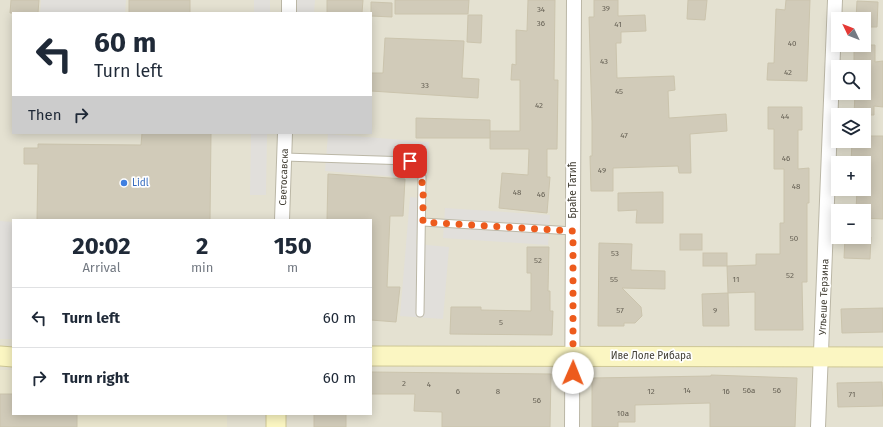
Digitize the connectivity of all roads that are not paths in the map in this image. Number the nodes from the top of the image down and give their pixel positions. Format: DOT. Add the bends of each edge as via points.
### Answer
graph roads {
  1 [pos="290,0"];
  2 [pos="574,0"];
  3 [pos="835,0"];
  4 [pos="289,12"];
  5 [pos="285,134"];
  6 [pos="284,157"];
  7 [pos="282,219"];
  8 [pos="423,222"];
  9 [pos="573,231"];
  10 [pos="420,313"];
  11 [pos="573,355"];
  12 [pos="0,356"];
  13 [pos="12,356"];
  14 [pos="372,356"];
  15 [pos="822,357"];
  16 [pos="883,357"];
  17 [pos="276,415"];
  18 [pos="276,427"];
  19 [pos="572,427"];
  20 [pos="818,427"];
  1 -- 4 [label="street"];
  2 -- 9 [label="street, Браће Татић"];
  3 -- 15 [label="street, Угљеше Терзина"];
  5 -- 6 [label="street, Светосавска"];
  6 -- 7 [label="street, Светосавска"];
  6 -- 8 [label="lane" via="410,161 418,167 422,178"];
  8 -- 9 [label="lane"];
  8 -- 10 [label="lane"];
  9 -- 11 [label="street, Браће Татић"];
  11 -- 14 [label="street, Иве Лоле Рибара"];
  11 -- 15 [label="street, Иве Лоле Рибара"];
  11 -- 19 [label="street, Браће Татић"];
  12 -- 13 [label="street"];
  15 -- 16 [label="street, Иве Лоле Рибара"];
  15 -- 20 [label="street, Угљеше Терзина"];
  17 -- 18 [label="street"];
}
